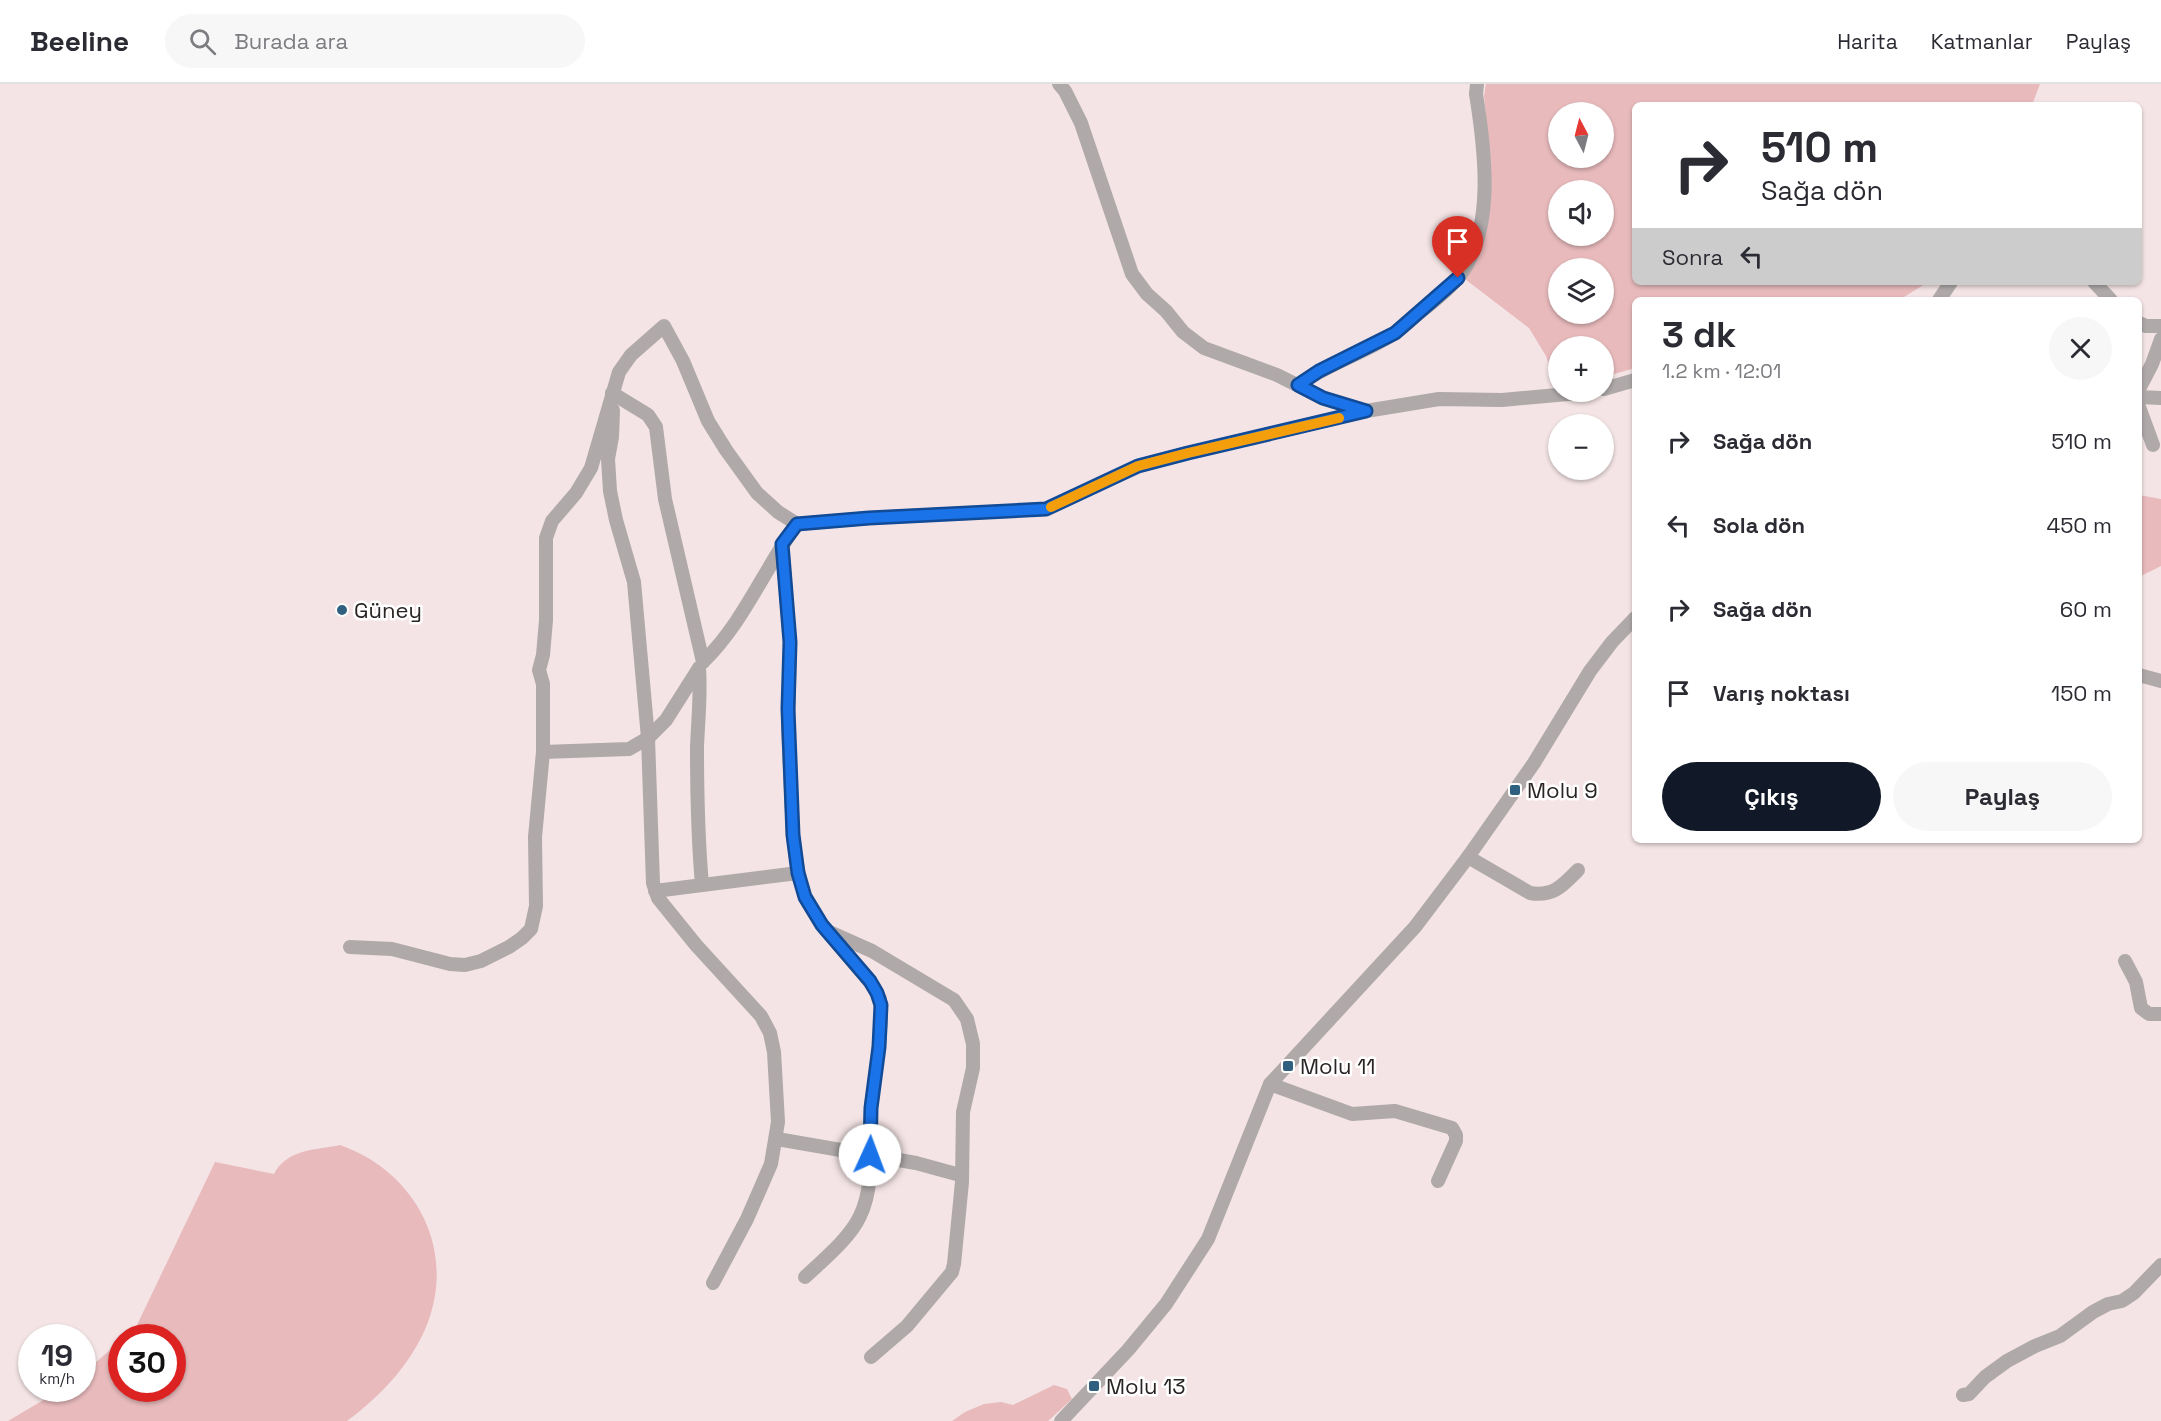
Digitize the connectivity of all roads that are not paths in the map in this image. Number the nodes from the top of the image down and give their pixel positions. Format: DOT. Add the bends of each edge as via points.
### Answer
graph roads {
  1 [pos="1059,84"];
  2 [pos="1477,84"];
  3 [pos="2097,285"];
  4 [pos="2108,297"];
  5 [pos="2142,324"];
  6 [pos="2161,326"];
  7 [pos="2161,339"];
  8 [pos="1632,381"];
  9 [pos="2142,382"];
  10 [pos="1298,385"];
  11 [pos="1614,387"];
  12 [pos="612,393"];
  13 [pos="1548,396"];
  14 [pos="2142,397"];
  15 [pos="2161,399"];
  16 [pos="1366,411"];
  17 [pos="2142,415"];
  18 [pos="2153,445"];
  19 [pos="797,524"];
  20 [pos="782,544"];
  21 [pos="1632,621"];
  22 [pos="2142,676"];
  23 [pos="2161,681"];
  24 [pos="648,738"];
  25 [pos="543,752"];
  26 [pos="1468,857"];
  27 [pos="1578,870"];
  28 [pos="798,873"];
  29 [pos="702,885"];
  30 [pos="655,891"];
  31 [pos="827,931"];
  32 [pos="350,947"];
  33 [pos="2125,961"];
  34 [pos="2161,1014"];
  35 [pos="1270,1084"];
  36 [pos="777,1139"];
  37 [pos="870,1155"];
  38 [pos="960,1175"];
  39 [pos="1438,1181"];
  40 [pos="2161,1265"];
  41 [pos="805,1277"];
  42 [pos="713,1283"];
  43 [pos="871,1357"];
  44 [pos="1963,1395"];
  45 [pos="1062,1421"];
  1 -- 10 [label="street" via="1081,123 1132,274 1147,294 1204,348"];
  2 -- 10 [label="street" via="1484,212 1475,248 1458,278 1395,333"];
  3 -- 4 [label="street"];
  5 -- 6 [label="street"];
  7 -- 9 [label="street"];
  8 -- 11 [label="street"];
  10 -- 16 [label="street" via="1323,398"];
  12 -- 19 [label="street" via="627,360 664,326 708,421 726,450 757,493"];
  12 -- 20 [label="street" via="648,415 656,427 665,499 704,662 754,595"];
  12 -- 24 [label="street" via="610,491 634,582"];
  12 -- 25 [label="street" via="591,468 552,521 546,538 546,611 539,670 543,684"];
  13 -- 16 [label="street" via="1439,399"];
  14 -- 15 [label="street"];
  16 -- 19 [label="street" via="1138,466 1046,509"];
  17 -- 18 [label="street"];
  19 -- 20 [label="street"];
  20 -- 28 [label="street" via="790,642 788,709"];
  21 -- 26 [label="street" via="1590,671 1534,763"];
  22 -- 23 [label="street"];
  24 -- 25 [label="street" via="629,749"];
  24 -- 29 [label="street" via="672,712 699,668 697,817"];
  24 -- 30 [label="street"];
  25 -- 32 [label="street" via="535,837 536,906 527,934 495,955 458,965 392,949"];
  26 -- 27 [label="street" via="1540,895 1558,890"];
  26 -- 35 [label="street" via="1414,927"];
  28 -- 29 [label="street"];
  28 -- 31 [label="street" via="805,897"];
  29 -- 30 [label="street"];
  30 -- 36 [label="street" via="766,1024 776,1059"];
  31 -- 37 [label="street" via="870,981 881,1005"];
  31 -- 38 [label="street" via="889,960 954,1000 964,1014 973,1055 963,1112"];
  33 -- 34 [label="street" via="2136,982 2141,1008 2149,1014"];
  35 -- 39 [label="street" via="1352,1114 1395,1111 1452,1128 1456,1141"];
  35 -- 45 [label="street" via="1208,1239 1166,1304"];
  36 -- 37 [label="street"];
  36 -- 42 [label="street" via="767,1176"];
  37 -- 38 [label="street"];
  37 -- 41 [label="street" via="869,1186 860,1217"];
  38 -- 43 [label="street" via="957,1250 952,1272 907,1326"];
  40 -- 44 [label="street" via="2122,1301 2108,1304 2060,1336 2007,1361"];
}
